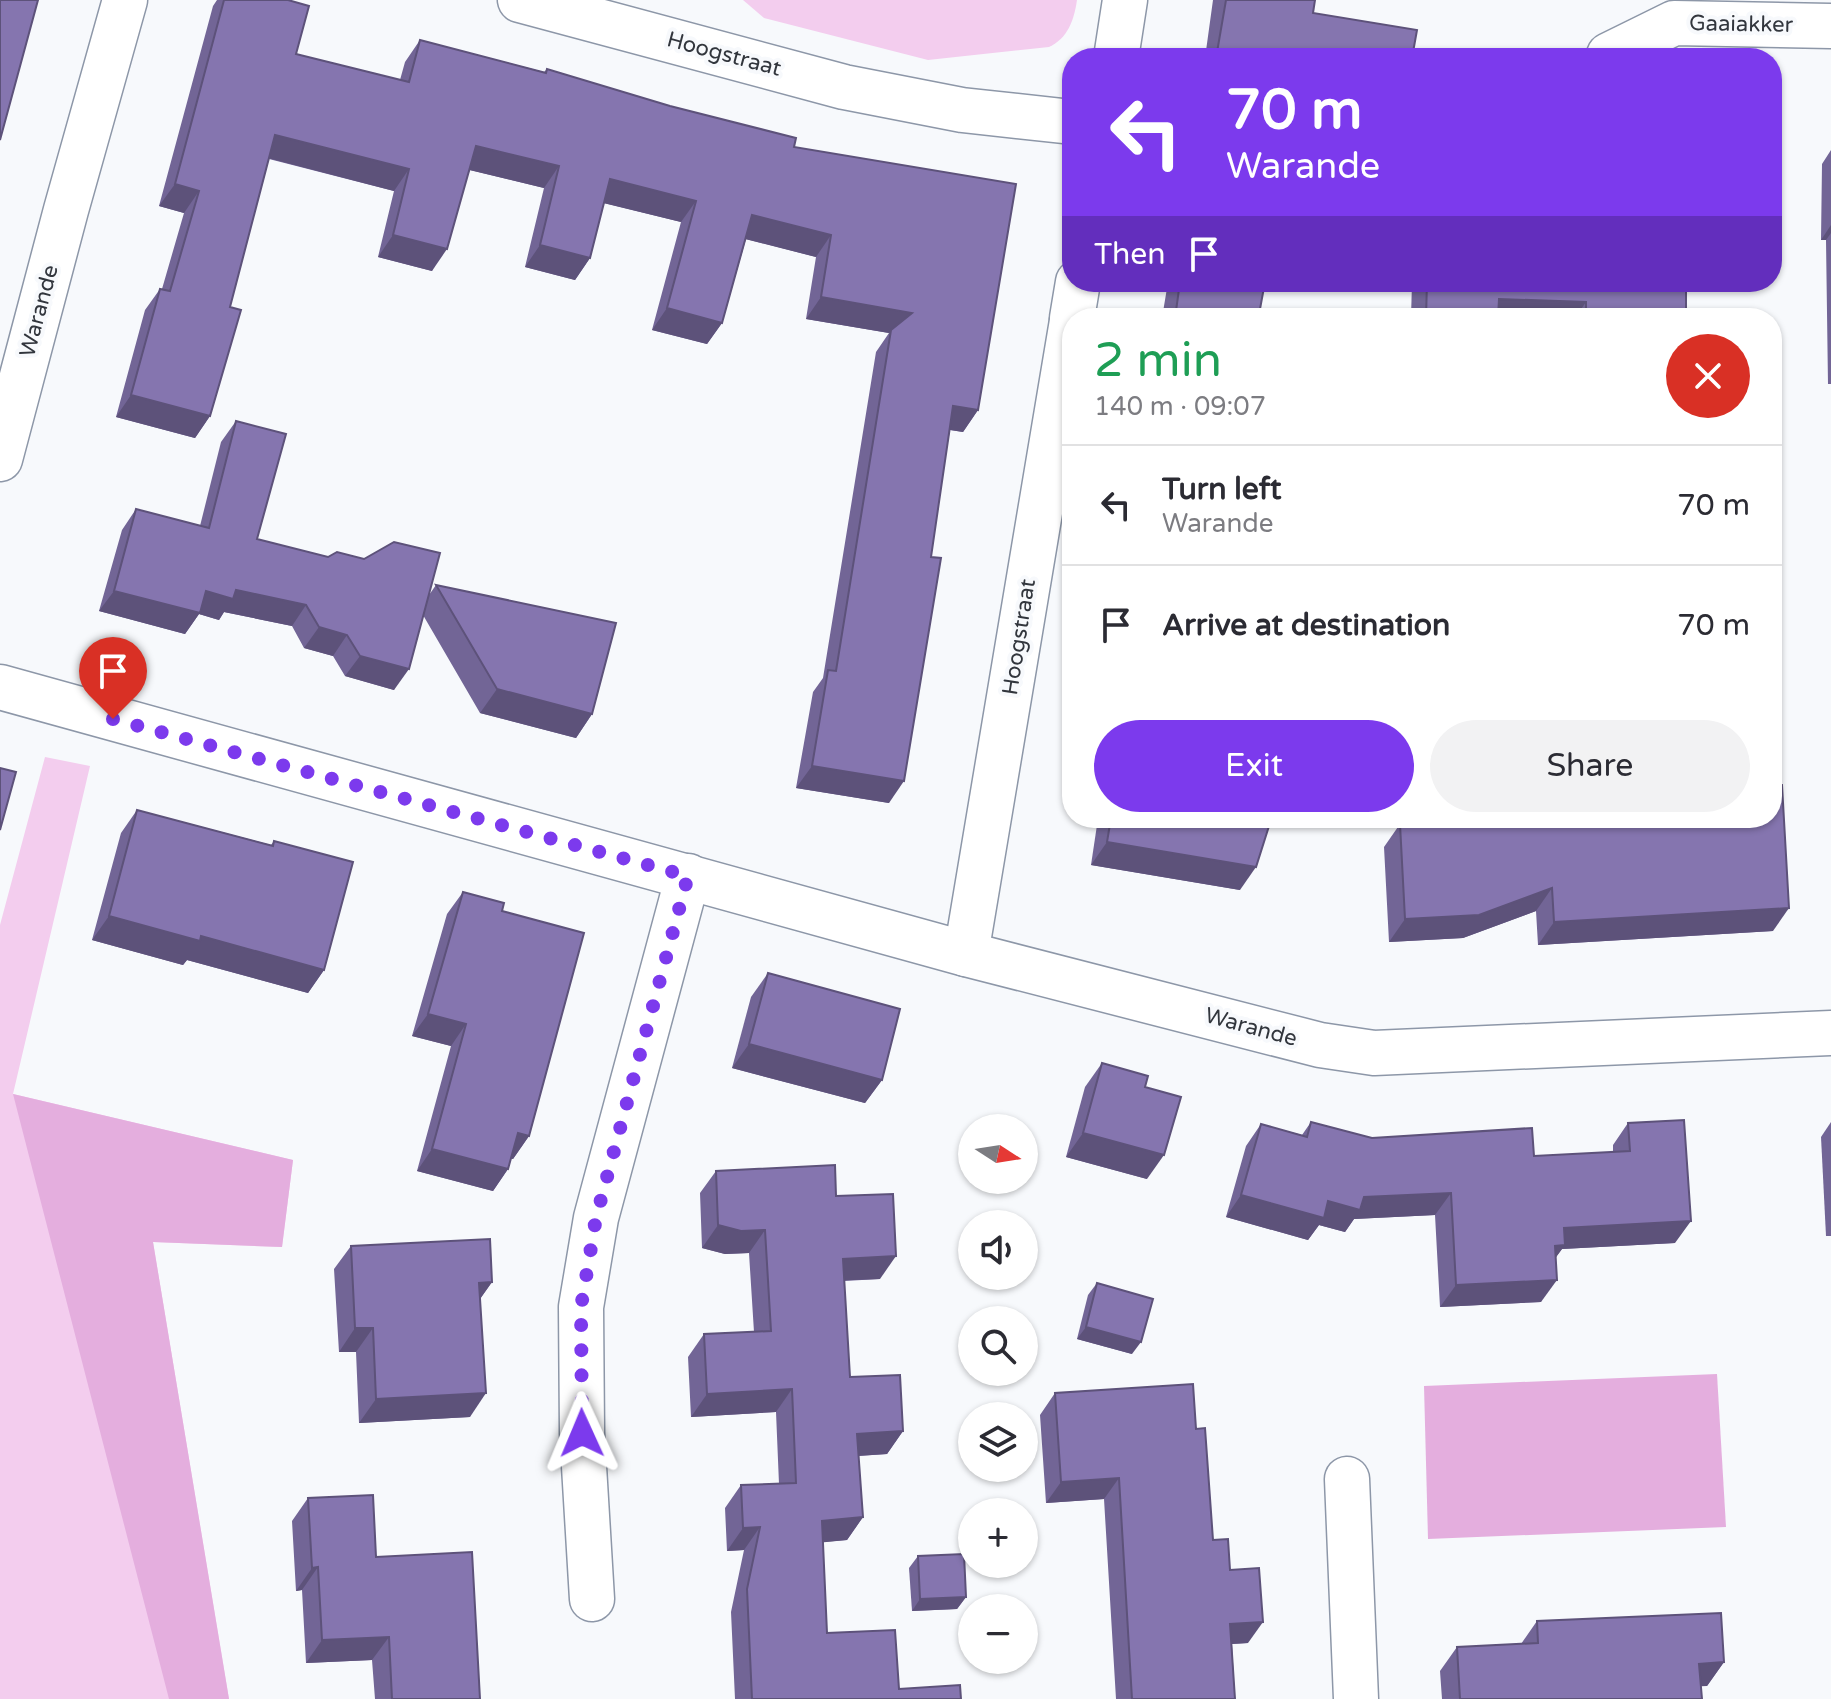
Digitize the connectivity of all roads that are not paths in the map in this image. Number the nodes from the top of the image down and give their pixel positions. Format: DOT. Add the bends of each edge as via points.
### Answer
graph roads {
  1 [pos="125,0"];
  2 [pos="520,0"];
  3 [pos="1125,0"];
  4 [pos="1831,26"];
  5 [pos="1118,48"];
  6 [pos="1623,48"];
  7 [pos="1062,121"];
  8 [pos="1062,379"];
  9 [pos="0,459"];
  10 [pos="0,687"];
  11 [pos="688,876"];
  12 [pos="966,954"];
  13 [pos="1831,1033"];
  14 [pos="1347,1479"];
  15 [pos="592,1599"];
  16 [pos="1356,1699"];
  1 -- 9 [label="street, Warande"];
  2 -- 7 [label="street, Hoogstraat" via="844,87 962,110"];
  3 -- 5 [label="street"];
  4 -- 6 [label="street, Gaaiakker" via="1674,23"];
  8 -- 12 [label="street, Hoogstraat"];
  10 -- 11 [label="street, Warande"];
  11 -- 12 [label="street, Warande"];
  11 -- 15 [label="street" via="596,1218 581,1307"];
  12 -- 13 [label="street, Warande" via="1320,1045 1374,1053"];
  14 -- 16 [label="street"];
}
